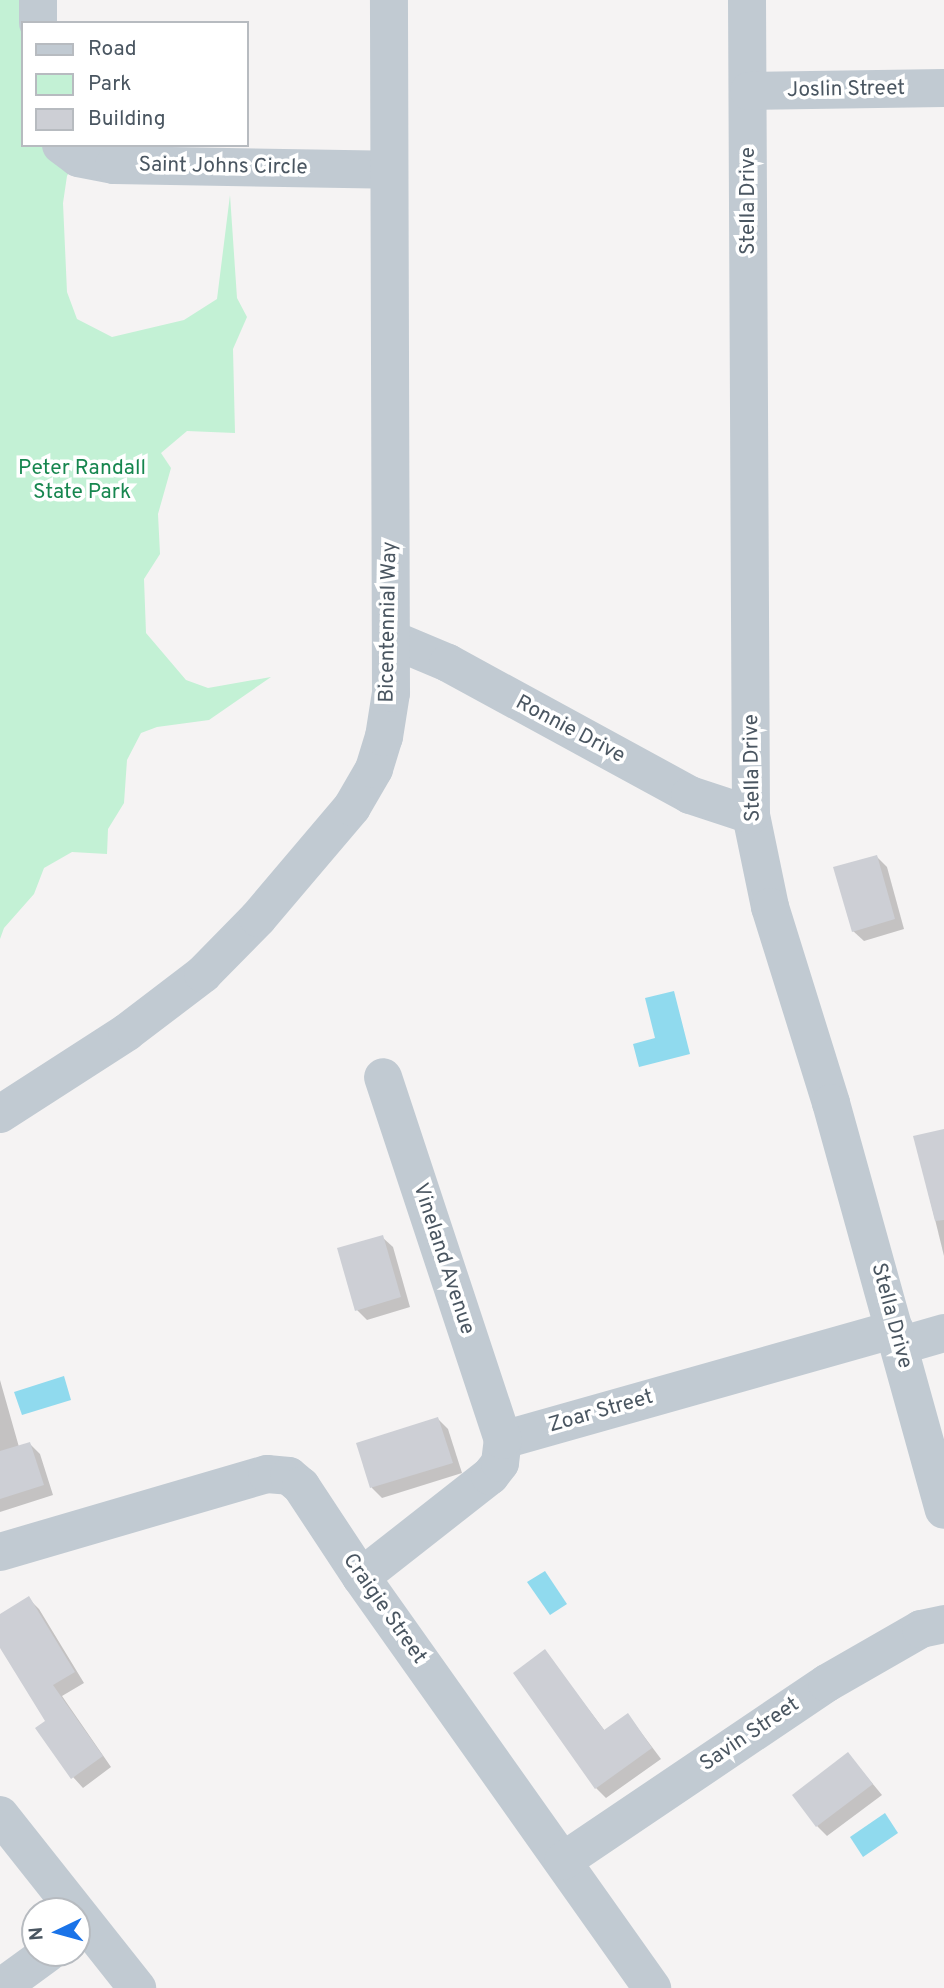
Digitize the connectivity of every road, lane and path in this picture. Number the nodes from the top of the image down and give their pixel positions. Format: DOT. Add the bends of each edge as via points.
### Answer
graph roads {
  1 [pos="38,0"];
  2 [pos="388,0"];
  3 [pos="747,0"];
  4 [pos="38,21"];
  5 [pos="944,88"];
  6 [pos="749,91"];
  7 [pos="64,147"];
  8 [pos="389,170"];
  9 [pos="391,639"];
  10 [pos="751,815"];
  11 [pos="383,1077"];
  12 [pos="0,1115"];
  13 [pos="944,1333"];
  14 [pos="897,1337"];
  15 [pos="503,1440"];
  16 [pos="944,1510"];
  17 [pos="0,1552"];
  18 [pos="361,1577"];
  19 [pos="944,1623"];
  20 [pos="0,1815"];
  21 [pos="563,1861"];
  22 [pos="59,1897"];
  23 [pos="91,1938"];
  24 [pos="29,1967"];
  25 [pos="0,1988"];
  26 [pos="138,1988"];
  27 [pos="652,1988"];
  1 -- 4 [label="street"];
  2 -- 8 [label="street, Bicentennial Way"];
  3 -- 6 [label="street, Stella Drive"];
  5 -- 6 [label="street, Joslin Street"];
  6 -- 10 [label="street, Stella Drive"];
  7 -- 8 [label="street, Saint Johns Circle" via="86,160 114,165"];
  8 -- 9 [label="street, Bicentennial Way"];
  9 -- 10 [label="street, Ronnie Drive" via="448,663 690,795"];
  9 -- 12 [label="street, Bicentennial Way" via="391,693 384,737 374,769 352,807 258,918 203,974 127,1032"];
  10 -- 14 [label="street, Stella Drive" via="770,907"];
  11 -- 15 [label="street, Vineland Avenue"];
  13 -- 14 [label="street, Zoar Street"];
  14 -- 15 [label="street, Zoar Street"];
  14 -- 16 [label="street, Stella Drive"];
  15 -- 18 [label="street" via="500,1463 490,1476"];
  17 -- 18 [label="street, Craigie Street" via="267,1474 289,1476 301,1486"];
  18 -- 21 [label="street, Craigie Street"];
  19 -- 21 [label="street, Savin Street" via="921,1629 827,1683"];
  20 -- 22 [label="street"];
  21 -- 27 [label="street, Craigie Street"];
  23 -- 26 [label="street"];
  24 -- 25 [label="street"];
}
